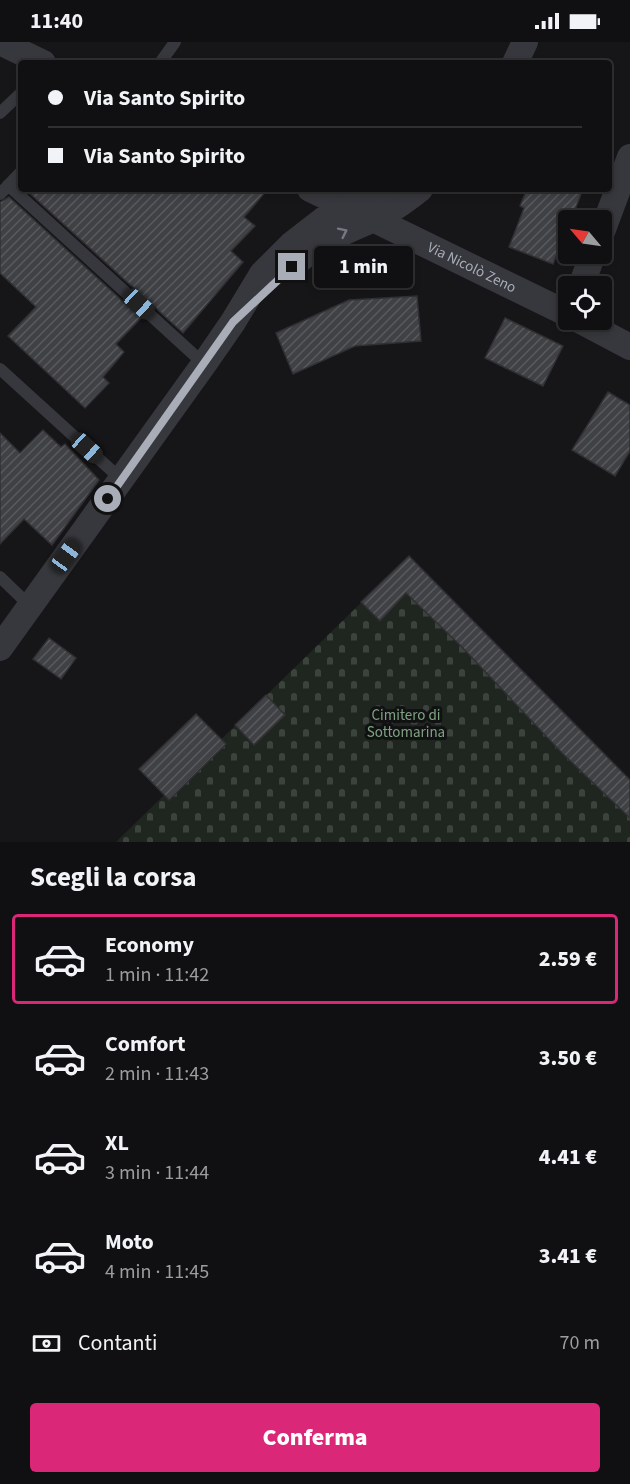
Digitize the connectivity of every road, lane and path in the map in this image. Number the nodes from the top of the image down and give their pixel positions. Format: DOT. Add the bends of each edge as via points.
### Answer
graph roads {
  1 [pos="0,42"];
  2 [pos="175,42"];
  3 [pos="525,42"];
  4 [pos="37,60"];
  5 [pos="162,60"];
  6 [pos="516,60"];
  7 [pos="18,96"];
  8 [pos="0,113"];
  9 [pos="630,157"];
  10 [pos="18,175"];
  11 [pos="4,190"];
  12 [pos="316,192"];
  13 [pos="379,192"];
  14 [pos="416,192"];
  15 [pos="348,207"];
  16 [pos="610,210"];
  17 [pos="373,219"];
  18 [pos="558,309"];
  19 [pos="233,322"];
  20 [pos="598,330"];
  21 [pos="630,347"];
  22 [pos="204,364"];
  23 [pos="0,369"];
  24 [pos="122,480"];
  25 [pos="0,577"];
  26 [pos="30,606"];
  27 [pos="0,648"];
  1 -- 4 [label="street"];
  2 -- 5 [label="lane"];
  3 -- 6 [label="street"];
  7 -- 8 [label="lane"];
  9 -- 16 [label="street"];
  10 -- 11 [label="lane"];
  11 -- 22 [label="lane"];
  12 -- 15 [label="street"];
  13 -- 15 [label="street"];
  14 -- 17 [label="street"];
  15 -- 19 [label="street" via="323,220 284,251 262,274"];
  17 -- 18 [label="street, Via Nicolò Zeno"];
  19 -- 17 [label="street, one-way" via="305,255 330,238"];
  19 -- 22 [label="street"];
  20 -- 21 [label="street"];
  22 -- 24 [label="street"];
  23 -- 24 [label="lane"];
  24 -- 26 [label="street"];
  25 -- 26 [label="lane"];
  26 -- 27 [label="street"];
}
